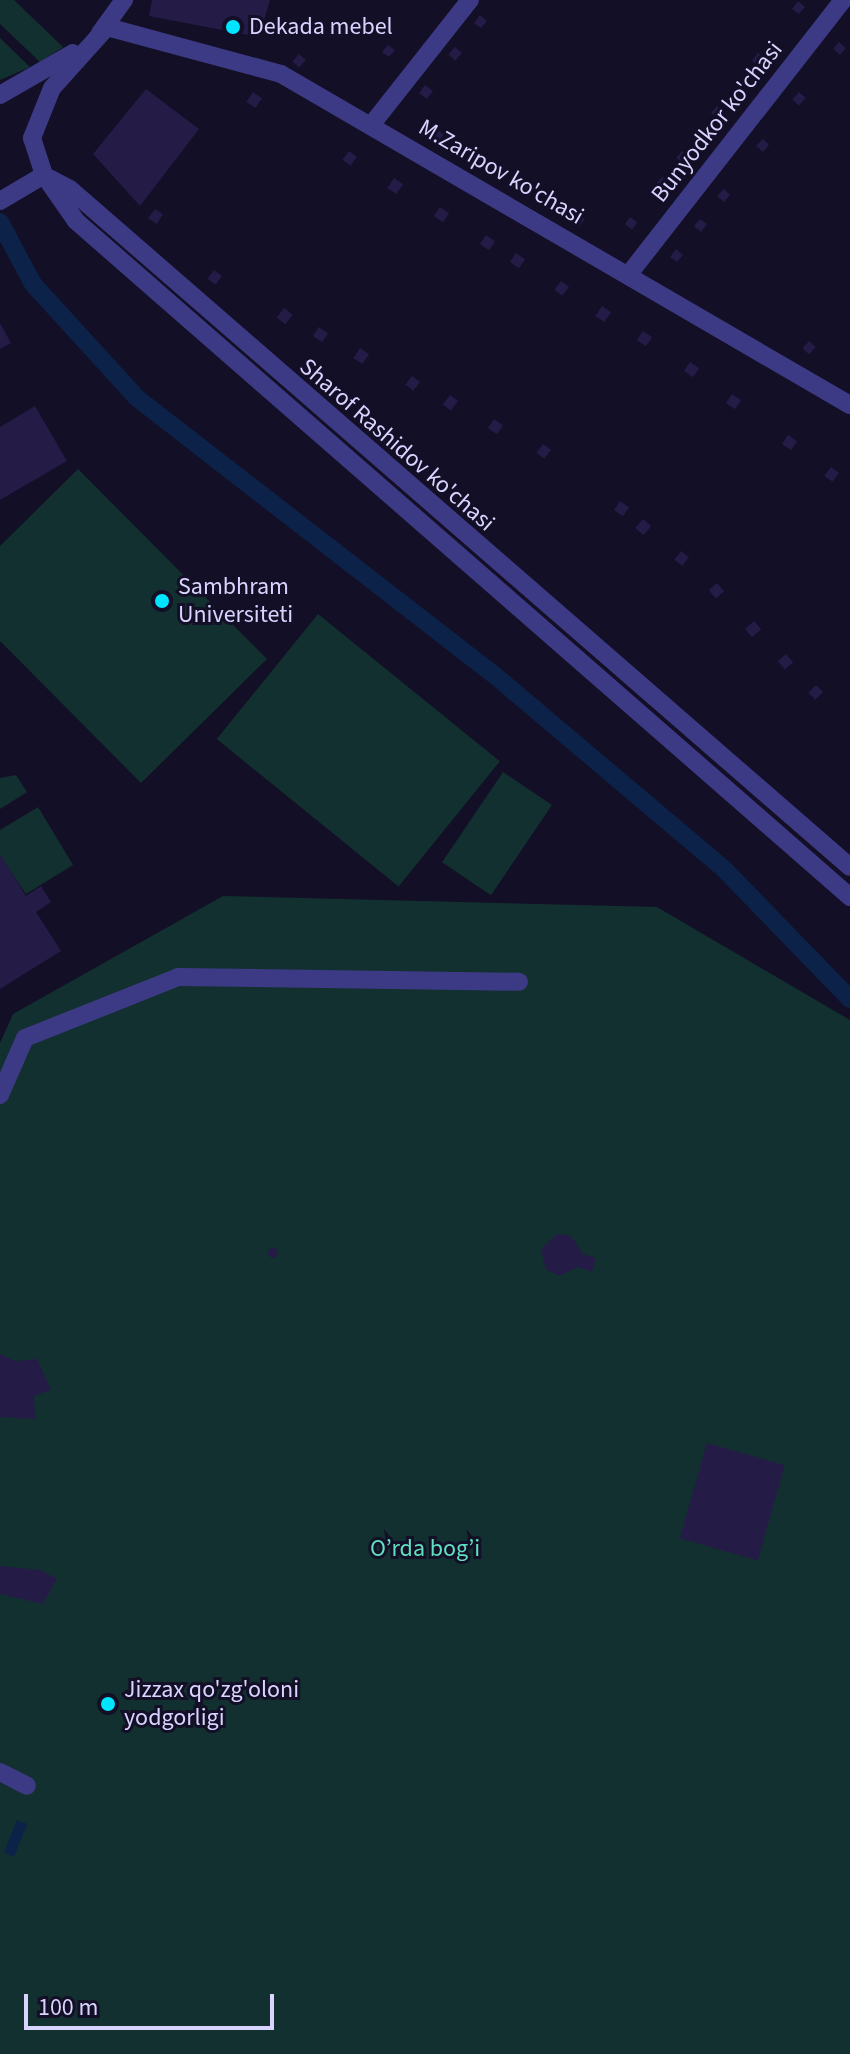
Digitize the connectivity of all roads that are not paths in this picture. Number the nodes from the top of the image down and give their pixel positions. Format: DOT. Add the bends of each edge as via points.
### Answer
graph roads {
  1 [pos="124,0"];
  2 [pos="470,0"];
  3 [pos="843,0"];
  4 [pos="107,27"];
  5 [pos="0,95"];
  6 [pos="372,124"];
  7 [pos="44,175"];
  8 [pos="0,201"];
  9 [pos="629,274"];
  10 [pos="850,405"];
  11 [pos="850,867"];
  12 [pos="850,897"];
  13 [pos="519,982"];
  14 [pos="0,1095"];
  15 [pos="0,1772"];
  16 [pos="27,1786"];
  1 -- 4 [label="street"];
  2 -- 6 [label="street"];
  3 -- 9 [label="street, Bunyodkor ko'chasi"];
  4 -- 5 [label="street" via="62,62"];
  4 -- 6 [label="street, M.Zaripov ko'chasi" via="281,74"];
  4 -- 7 [label="street" via="52,88 32,138"];
  6 -- 9 [label="street, M.Zaripov ko'chasi"];
  7 -- 8 [label="street"];
  7 -- 11 [label="street, Sharof Rashidov ko'chasi" via="70,189"];
  7 -- 12 [label="street" via="76,221"];
  9 -- 10 [label="street, M.Zaripov ko'chasi"];
  13 -- 14 [label="street" via="178,977 25,1038"];
  15 -- 16 [label="street"];
}
